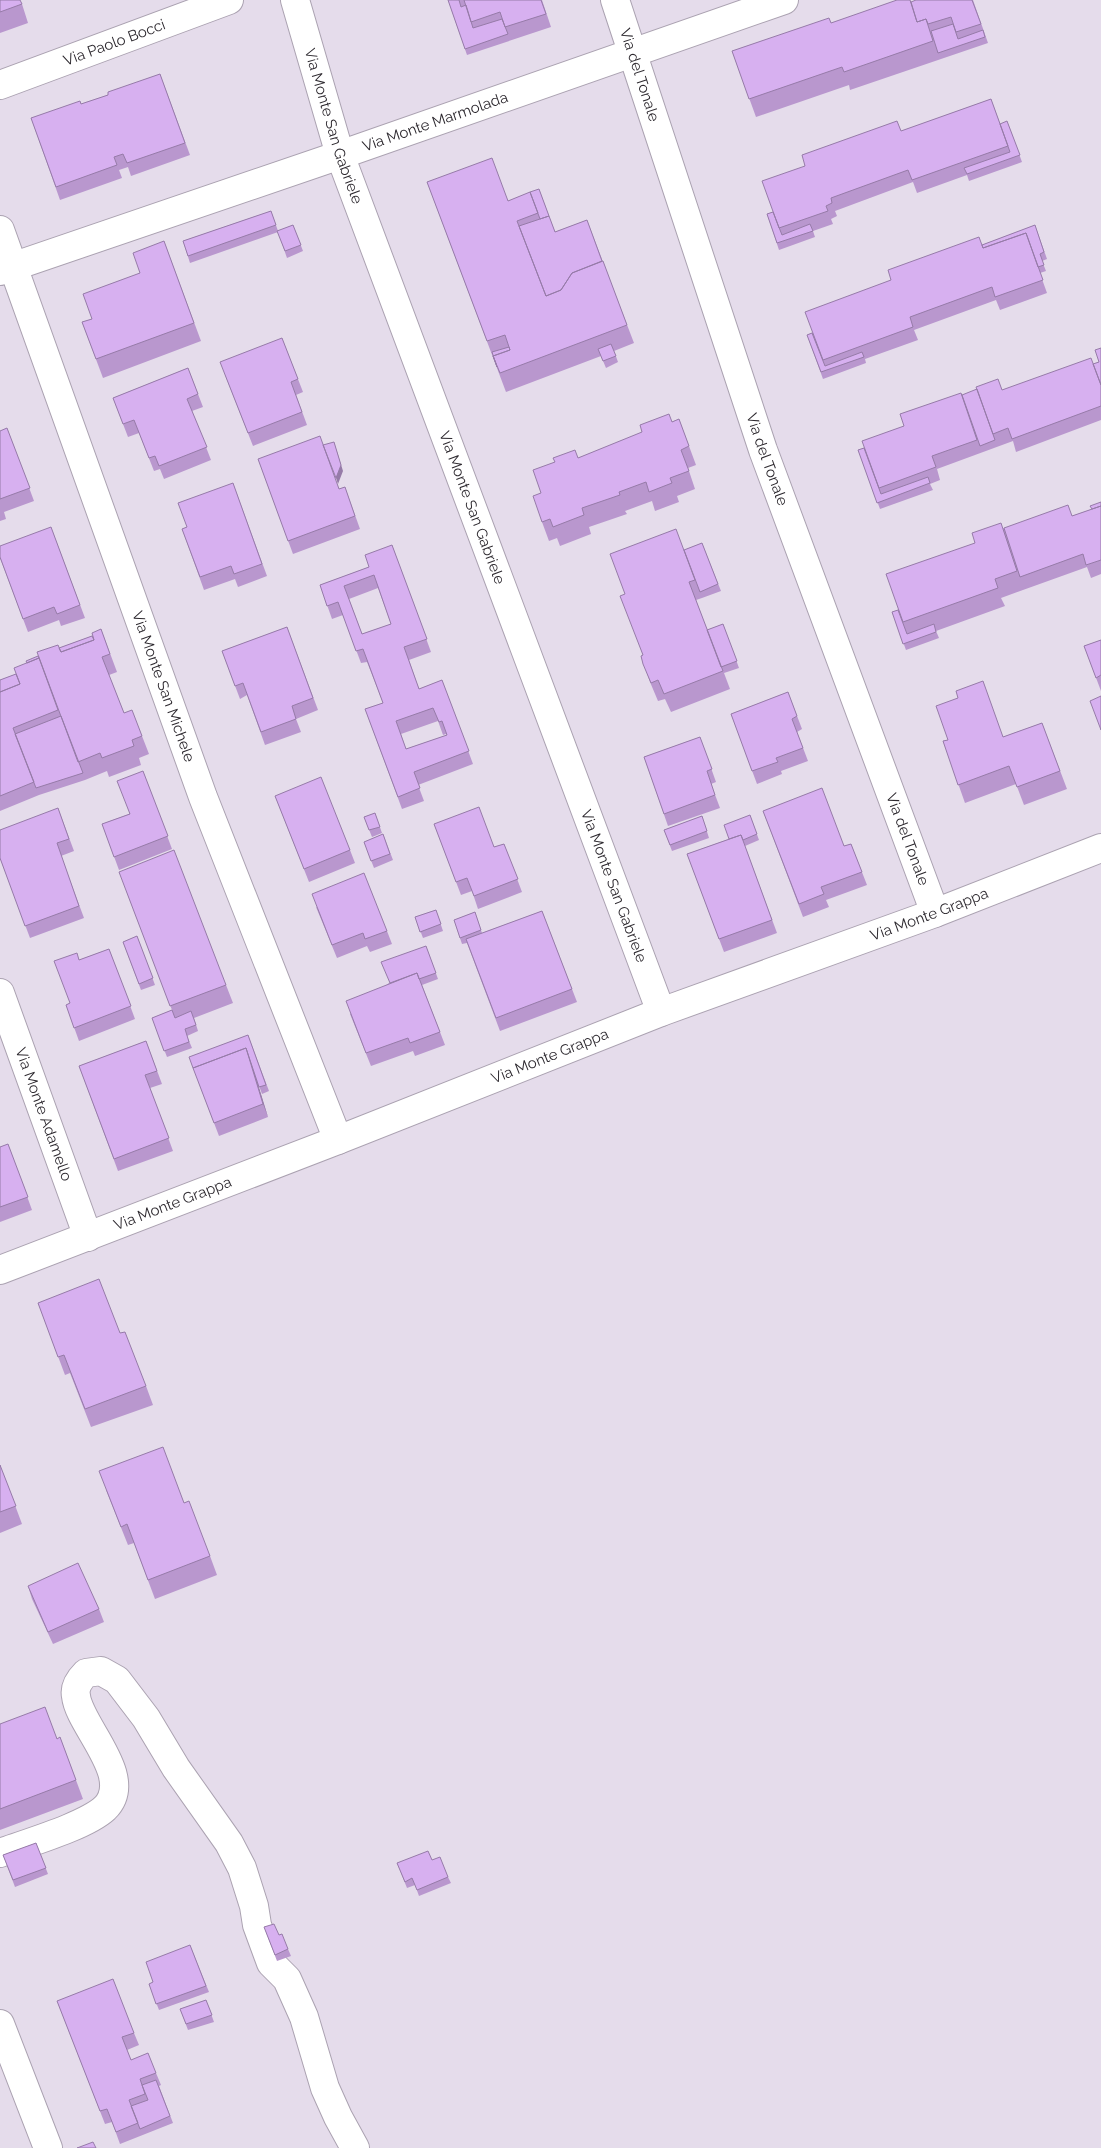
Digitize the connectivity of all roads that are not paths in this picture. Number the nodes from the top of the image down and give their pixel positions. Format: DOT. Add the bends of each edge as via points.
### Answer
graph roads {
  1 [pos="229,0"];
  2 [pos="294,0"];
  3 [pos="615,0"];
  4 [pos="784,0"];
  5 [pos="633,53"];
  6 [pos="0,85"];
  7 [pos="340,155"];
  8 [pos="0,230"];
  9 [pos="7,268"];
  10 [pos="1101,848"];
  11 [pos="936,913"];
  12 [pos="0,993"];
  13 [pos="660,1012"];
  14 [pos="338,1140"];
  15 [pos="88,1237"];
  16 [pos="0,1270"];
  17 [pos="0,1853"];
  18 [pos="0,2024"];
  19 [pos="48,2148"];
  20 [pos="354,2148"];
  1 -- 6 [label="street, Via Paolo Bocci"];
  2 -- 7 [label="street, Via Monte San Gabriele"];
  3 -- 5 [label="street, Via del Tonale"];
  4 -- 5 [label="street, Via Monte Marmolada"];
  5 -- 7 [label="street, Via Monte Marmolada"];
  5 -- 11 [label="street, Via del Tonale" via="763,450"];
  7 -- 9 [label="street, Via Monte Marmolada"];
  7 -- 13 [label="street, Via Monte San Gabriele"];
  8 -- 9 [label="street, Via Monte San Michele"];
  9 -- 14 [label="street, Via Monte San Michele" via="203,797"];
  10 -- 11 [label="street, Via Monte Grappa"];
  11 -- 13 [label="street, Via Monte Grappa"];
  12 -- 15 [label="street, Via Monte Adamello"];
  13 -- 14 [label="street, Via Monte Grappa"];
  14 -- 15 [label="street, Via Monte Grappa"];
  15 -- 16 [label="street, Via Monte Grappa"];
  17 -- 20 [label="street" via="89,1819 106,1807 112,1794 113,1780 102,1748 75,1696 78,1683 86,1673 101,1671 117,1680 146,1718 176,1768 229,1843 242,1868 271,1963 287,1979 304,2017 325,2088"];
  18 -- 19 [label="street"];
}
